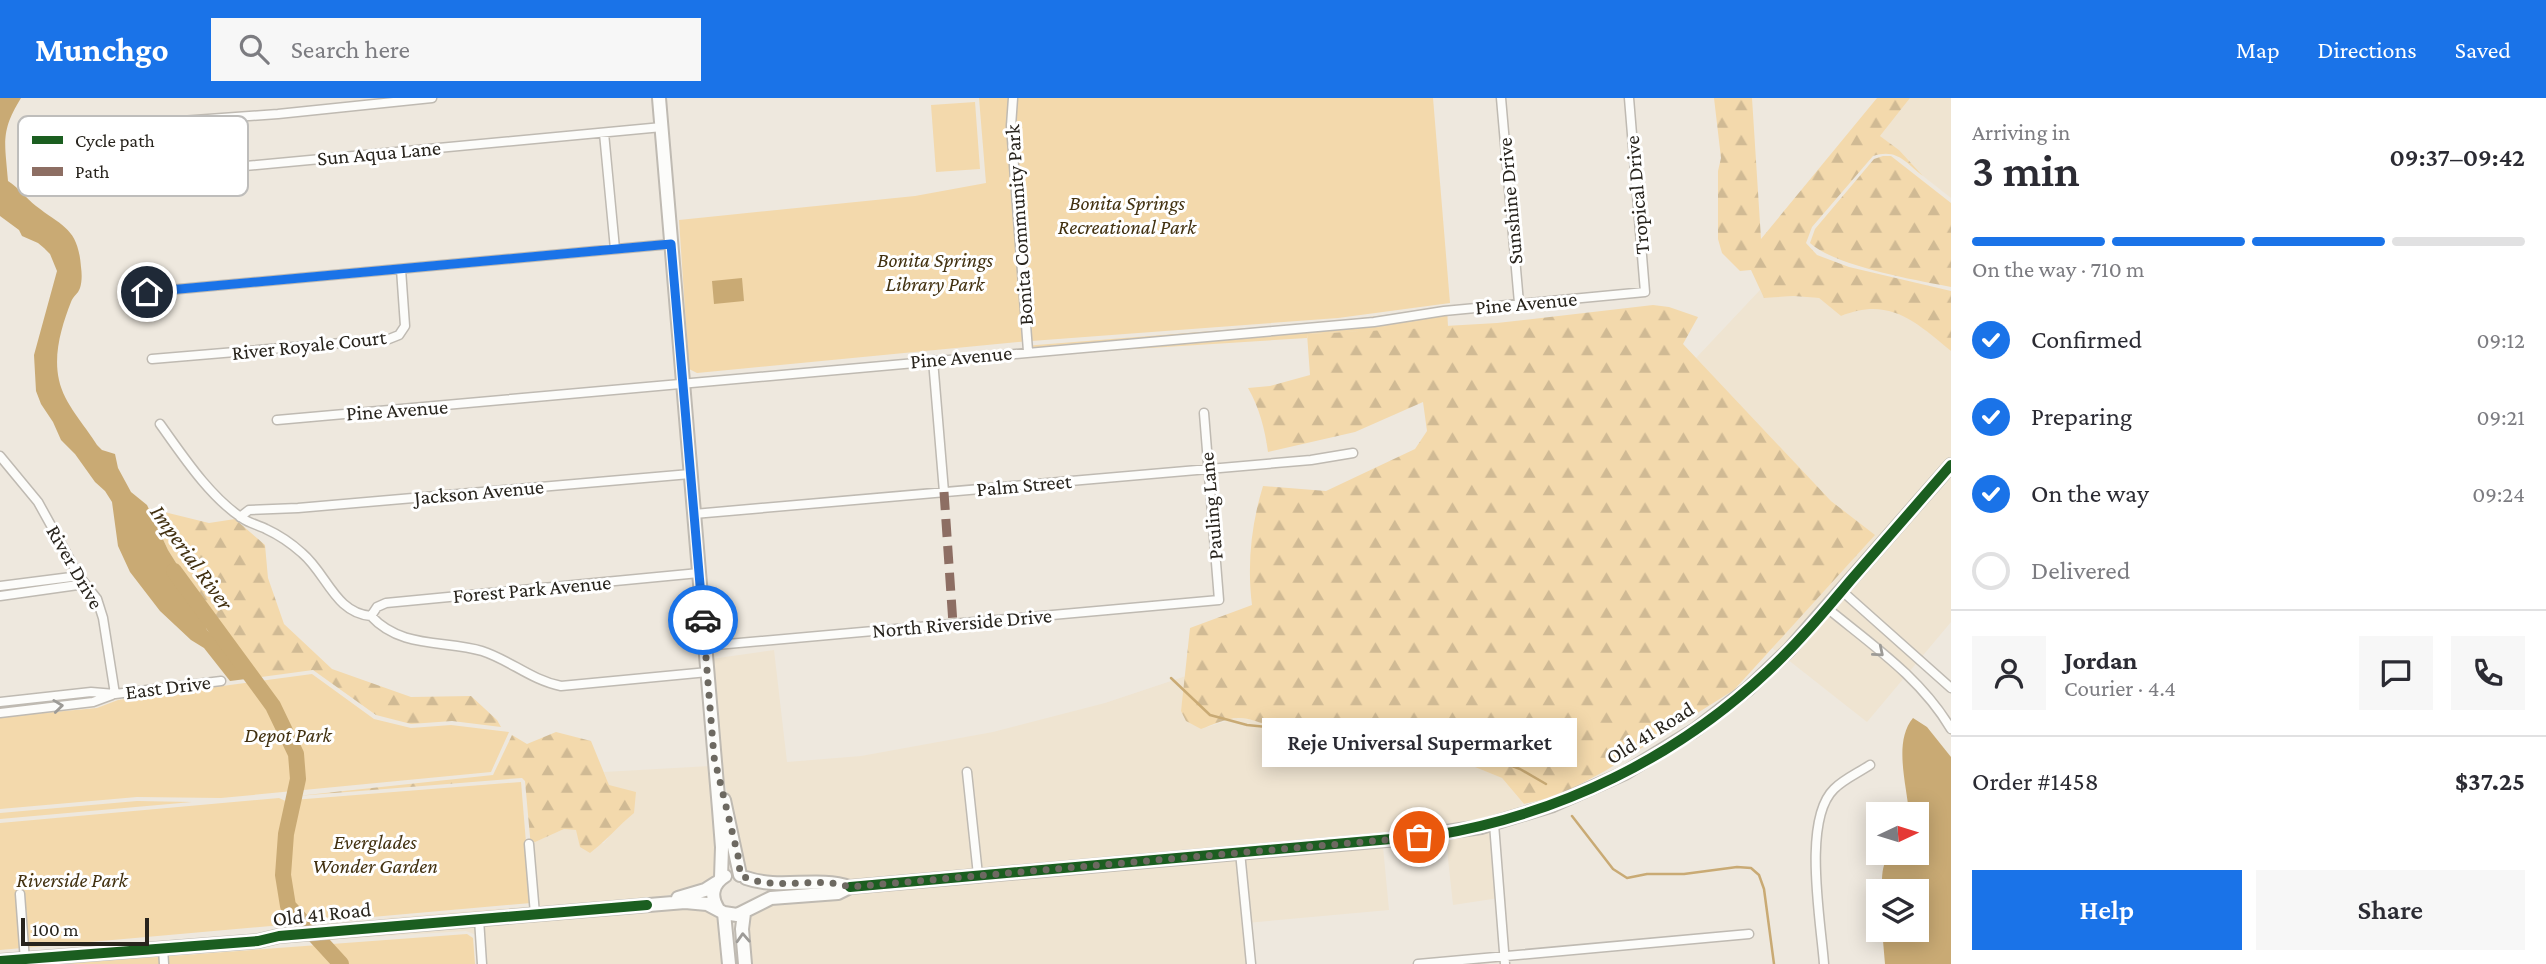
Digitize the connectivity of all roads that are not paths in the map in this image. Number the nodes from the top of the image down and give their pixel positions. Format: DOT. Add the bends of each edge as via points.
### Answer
graph roads {
  1 [pos="432,98"];
  2 [pos="659,98"];
  3 [pos="1013,98"];
  4 [pos="1501,98"];
  5 [pos="1629,98"];
  6 [pos="248,116"];
  7 [pos="662,127"];
  8 [pos="604,132"];
  9 [pos="248,166"];
  10 [pos="671,244"];
  11 [pos="615,250"];
  12 [pos="401,269"];
  13 [pos="147,292"];
  14 [pos="1645,292"];
  15 [pos="1518,303"];
  16 [pos="1028,351"];
  17 [pos="152,359"];
  18 [pos="933,360"];
  19 [pos="683,383"];
  20 [pos="1204,413"];
  21 [pos="277,420"];
  22 [pos="160,424"];
  23 [pos="1353,453"];
  24 [pos="0,456"];
  25 [pos="1951,465"];
  26 [pos="1208,469"];
  27 [pos="690,474"];
  28 [pos="944,492"];
  29 [pos="268,510"];
  30 [pos="694,514"];
  31 [pos="240,517"];
  32 [pos="265,528"];
  33 [pos="699,573"];
  34 [pos="79,576"];
  35 [pos="85,584"];
  36 [pos="0,586"];
  37 [pos="1842,591"];
  38 [pos="0,596"];
  39 [pos="1219,600"];
  40 [pos="1827,608"];
  41 [pos="372,616"];
  42 [pos="705,646"];
  43 [pos="708,672"];
  44 [pos="221,681"];
  45 [pos="1951,688"];
  46 [pos="115,694"];
  47 [pos="0,702"];
  48 [pos="0,713"];
  49 [pos="1947,714"];
  50 [pos="1951,729"];
  51 [pos="714,757"];
  52 [pos="1870,765"];
  53 [pos="967,772"];
  54 [pos="1494,824"];
  55 [pos="529,844"];
  56 [pos="1240,852"];
  57 [pos="978,875"];
  58 [pos="743,876"];
  59 [pos="718,881"];
  60 [pos="850,887"];
  61 [pos="20,894"];
  62 [pos="647,905"];
  63 [pos="721,911"];
  64 [pos="746,911"];
  65 [pos="535,914"];
  66 [pos="479,919"];
  67 [pos="1749,934"];
  68 [pos="279,936"];
  69 [pos="163,948"];
  70 [pos="0,954"];
  71 [pos="25,958"];
  72 [pos="1505,960"];
  73 [pos="0,961"];
  74 [pos="164,964"];
  75 [pos="482,964"];
  76 [pos="729,964"];
  77 [pos="745,964"];
  78 [pos="1251,964"];
  79 [pos="1418,964"];
  80 [pos="1824,964"];
  1 -- 6 [label="street"];
  2 -- 7 [label="street"];
  3 -- 16 [label="street, Bonita Community Park" via="1011,125"];
  4 -- 15 [label="street, Sunshine Drive"];
  5 -- 14 [label="street, Tropical Drive"];
  7 -- 8 [label="street, Sun Aqua Lane"];
  7 -- 10 [label="street"];
  8 -- 9 [label="street, Sun Aqua Lane"];
  8 -- 11 [label="street"];
  10 -- 11 [label="street"];
  10 -- 19 [label="street"];
  11 -- 12 [label="street"];
  12 -- 13 [label="street"];
  12 -- 17 [label="street, River Royale Court" via="405,326 389,339"];
  14 -- 15 [label="street, Pine Avenue"];
  15 -- 16 [label="street, Pine Avenue" via="1374,322"];
  16 -- 18 [label="street, Pine Avenue"];
  18 -- 19 [label="street, Pine Avenue"];
  18 -- 28 [label="street"];
  19 -- 21 [label="street, Pine Avenue"];
  19 -- 27 [label="street"];
  20 -- 26 [label="street, Pauling Lane"];
  22 -- 31 [label="street" via="205,482"];
  23 -- 26 [label="street, Palm Street"];
  24 -- 34 [label="street, River Drive" via="38,502"];
  25 -- 37 [label="street, Old 41 Road"];
  26 -- 28 [label="street, Palm Street"];
  26 -- 39 [label="street, Pauling Lane"];
  27 -- 29 [label="street, Jackson Avenue"];
  27 -- 30 [label="street"];
  28 -- 30 [label="street, Palm Street"];
  29 -- 31 [label="street, Jackson Avenue" via="249,510"];
  29 -- 32 [label="street"];
  30 -- 33 [label="street"];
  31 -- 32 [label="street"];
  32 -- 41 [label="street" via="306,556 345,606"];
  33 -- 41 [label="street, Forest Park Avenue" via="386,603"];
  33 -- 42 [label="street"];
  34 -- 35 [label="street, River Drive"];
  34 -- 36 [label="street"];
  35 -- 38 [label="street"];
  35 -- 46 [label="street, River Drive" via="97,599 103,618"];
  37 -- 40 [label="street, Old 41 Road"];
  37 -- 45 [label="street"];
  39 -- 42 [label="street, North Riverside Drive"];
  40 -- 49 [label="street, one-way"];
  40 -- 54 [label="street, Old 41 Road" via="1748,689 1695,730 1603,784"];
  41 -- 43 [label="street" via="377,623 418,642 480,650 540,681 561,686"];
  42 -- 43 [label="street"];
  43 -- 51 [label="street"];
  44 -- 46 [label="street, East Drive"];
  46 -- 47 [label="street, East Drive" via="91,692"];
  48 -- 46 [label="street, East Drive, one-way" via="93,702"];
  49 -- 50 [label="street"];
  51 -- 58 [label="street"];
  51 -- 59 [label="street" via="722,847"];
  52 -- 80 [label="street" via="1834,789 1816,829"];
  53 -- 57 [label="street"];
  54 -- 56 [label="street, Old 41 Road" via="1398,839"];
  54 -- 72 [label="street"];
  55 -- 65 [label="street"];
  56 -- 57 [label="street, Old 41 Road"];
  56 -- 78 [label="street"];
  57 -- 60 [label="street, Old 41 Road"];
  58 -- 59 [label="street" via="733,874"];
  58 -- 60 [label="street, Old 41 Road" via="762,884 835,882"];
  58 -- 64 [label="street" via="754,896"];
  59 -- 62 [label="street, Old 41 Road" via="705,890"];
  59 -- 63 [label="street" via="713,897"];
  60 -- 64 [label="street, Old 41 Road" via="771,898"];
  61 -- 71 [label="street"];
  62 -- 63 [label="street, Old 41 Road" via="685,902"];
  62 -- 65 [label="street, Old 41 Road"];
  63 -- 64 [label="street" via="737,915"];
  63 -- 76 [label="street"];
  77 -- 64 [label="street, one-way" via="742,929"];
  65 -- 66 [label="street, Old 41 Road"];
  66 -- 68 [label="street, Old 41 Road"];
  66 -- 75 [label="street"];
  67 -- 72 [label="street"];
  68 -- 69 [label="street, Old 41 Road"];
  68 -- 71 [label="street, Old 41 Road" via="247,935"];
  69 -- 71 [label="street, Old 41 Road"];
  69 -- 74 [label="street"];
  70 -- 71 [label="street, Old 41 Road"];
  71 -- 73 [label="street, Old 41 Road"];
  72 -- 79 [label="street"];
}
